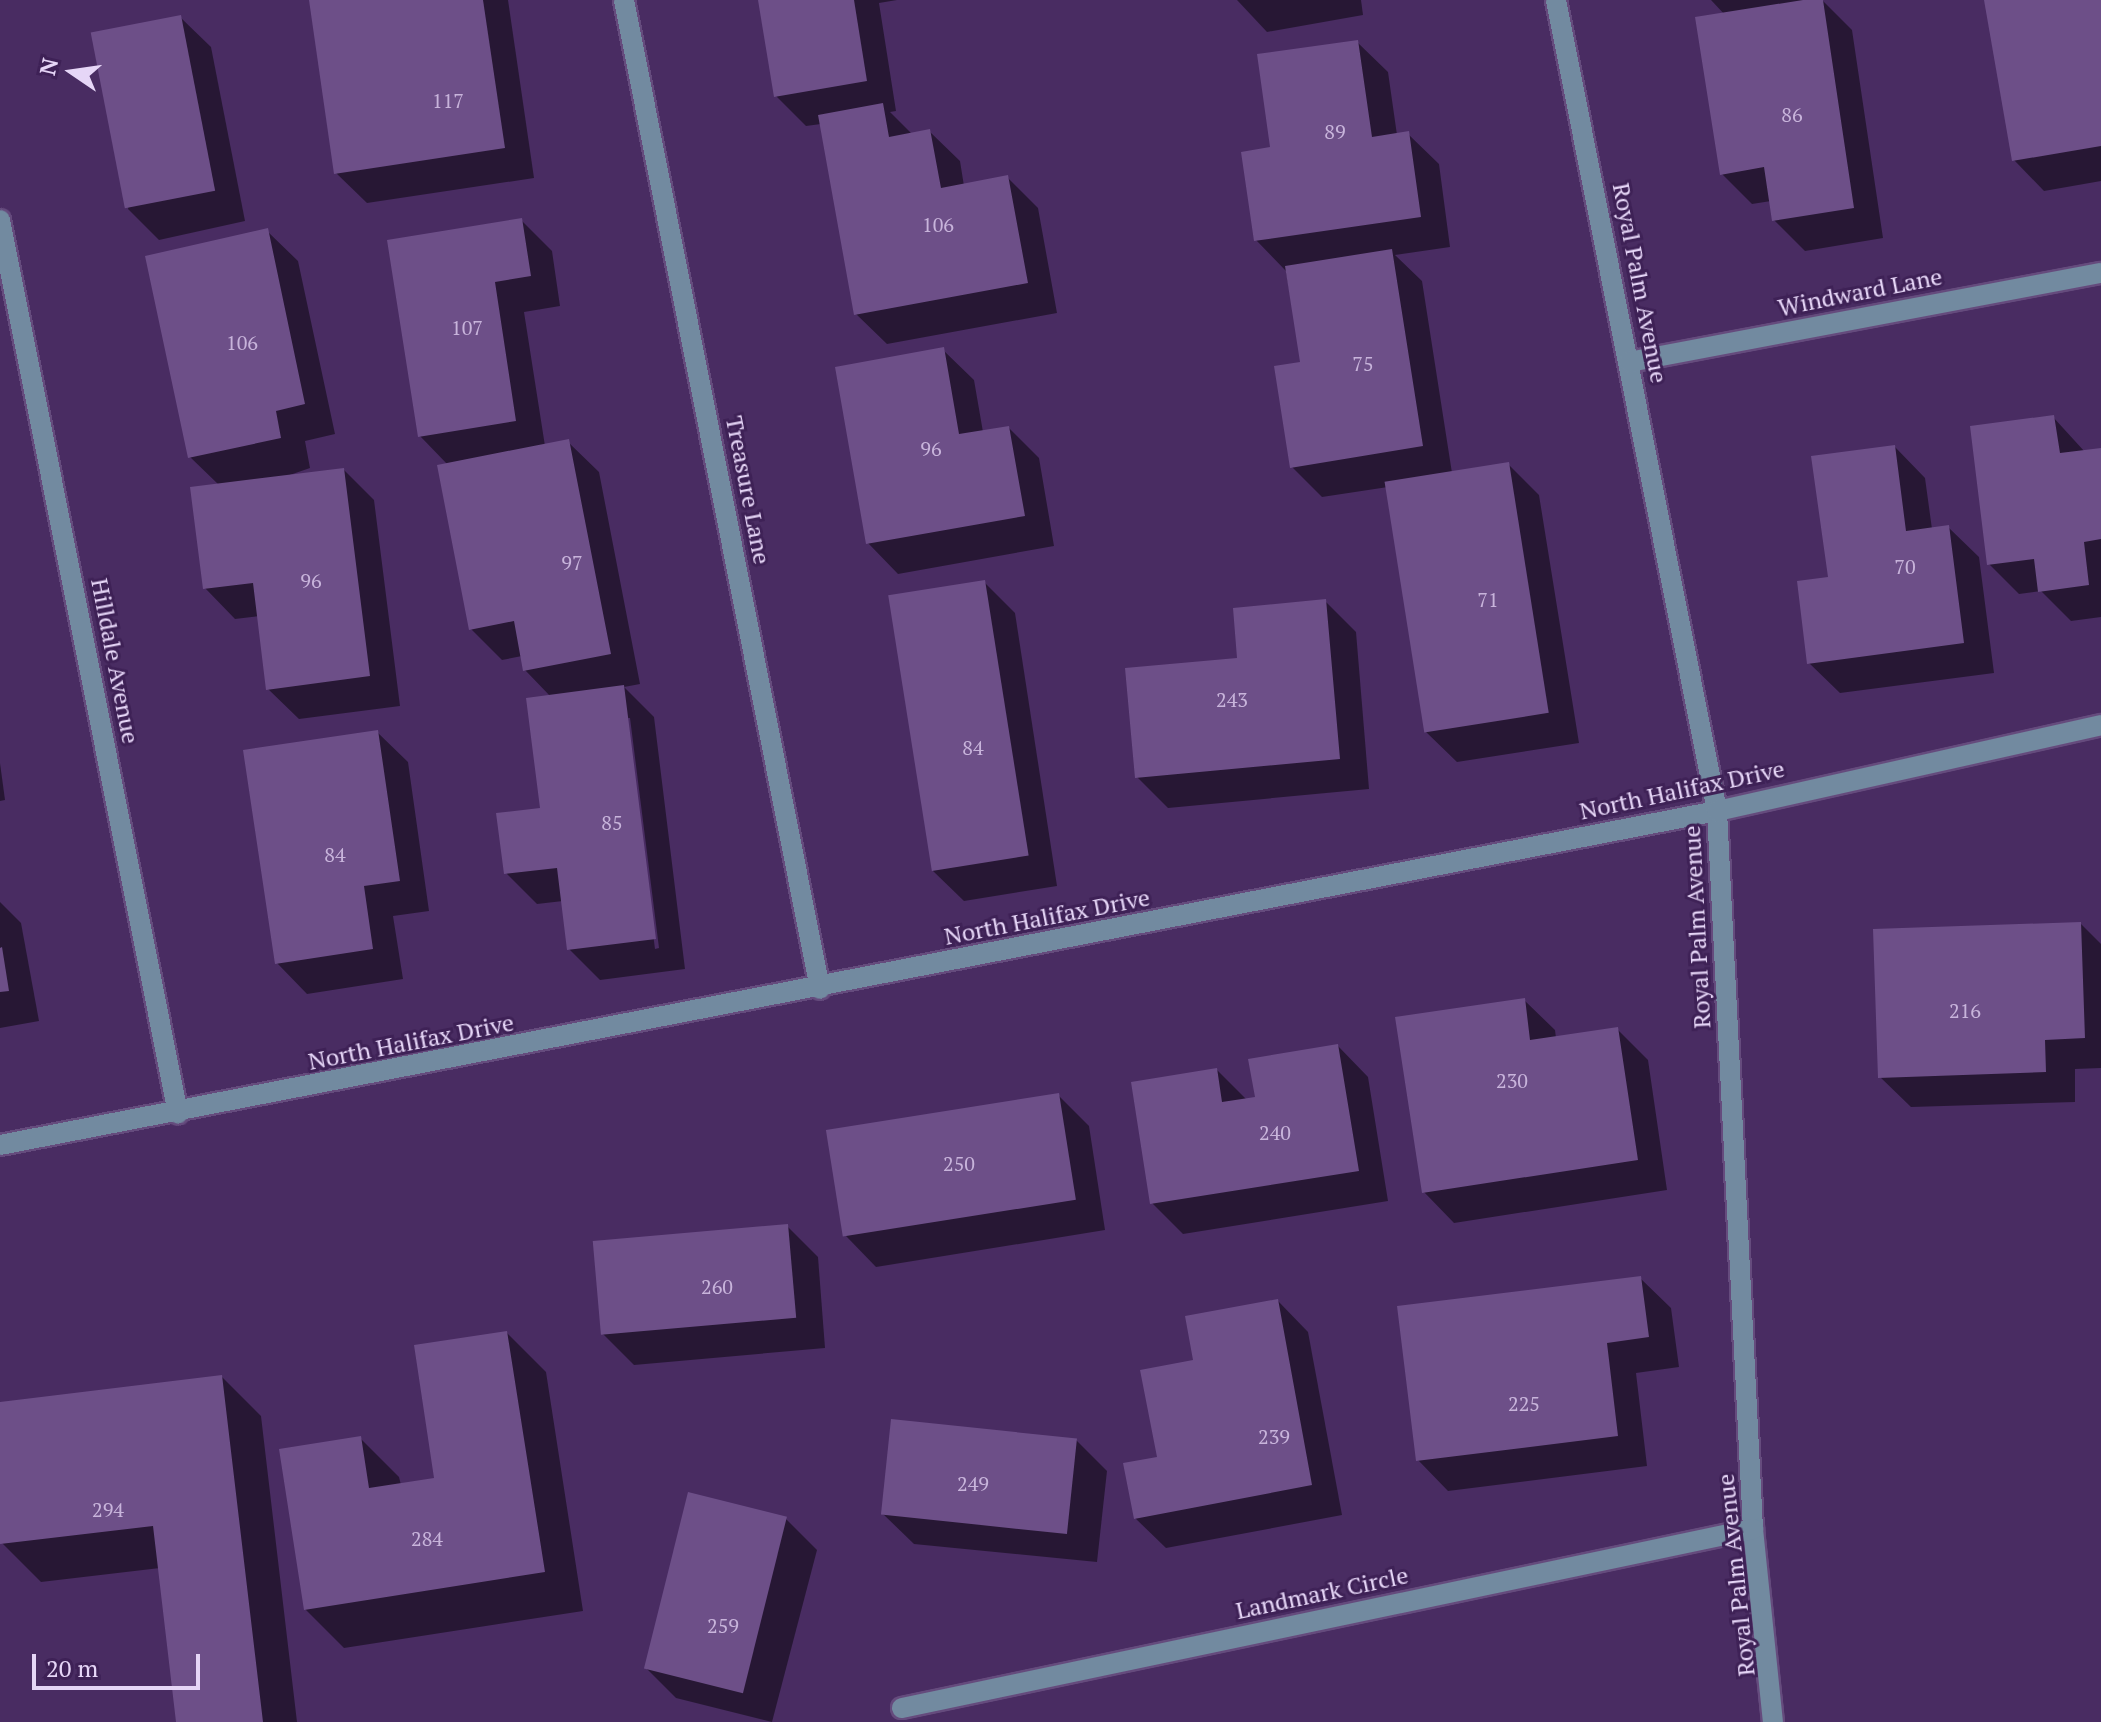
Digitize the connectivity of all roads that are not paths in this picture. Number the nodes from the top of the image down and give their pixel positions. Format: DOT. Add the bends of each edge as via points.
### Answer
graph roads {
  1 [pos="624,0"];
  2 [pos="1556,0"];
  3 [pos="0,220"];
  4 [pos="2101,273"];
  5 [pos="1629,362"];
  6 [pos="2101,725"];
  7 [pos="1717,811"];
  8 [pos="820,989"];
  9 [pos="178,1113"];
  10 [pos="0,1145"];
  11 [pos="1753,1529"];
  12 [pos="902,1708"];
  13 [pos="1773,1722"];
  1 -- 8 [label="street, Treasure Lane"];
  2 -- 5 [label="street, Royal Palm Avenue"];
  3 -- 9 [label="street, Hilldale Avenue"];
  4 -- 5 [label="street, Windward Lane"];
  5 -- 7 [label="street, Royal Palm Avenue"];
  6 -- 7 [label="street, North Halifax Drive"];
  7 -- 8 [label="street, North Halifax Drive"];
  7 -- 11 [label="street, Royal Palm Avenue"];
  8 -- 9 [label="street, North Halifax Drive"];
  9 -- 10 [label="street, North Halifax Drive"];
  11 -- 12 [label="street, Landmark Circle"];
  11 -- 13 [label="street, Royal Palm Avenue"];
}
